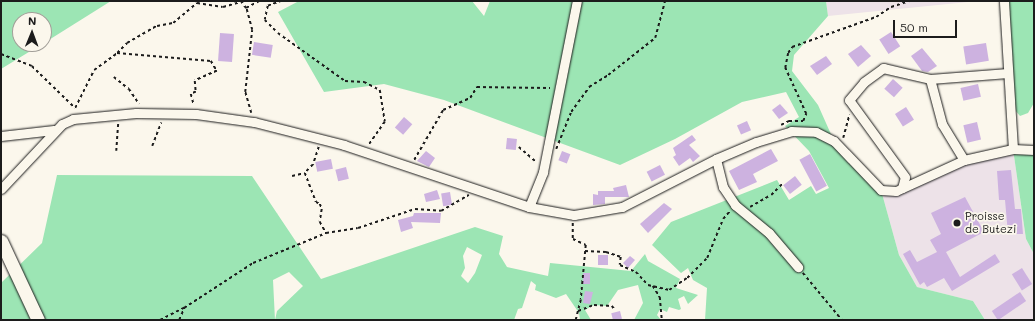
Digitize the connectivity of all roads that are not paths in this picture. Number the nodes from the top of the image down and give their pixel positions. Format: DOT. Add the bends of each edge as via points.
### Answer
graph roads {
  1 [pos="577,1"];
  2 [pos="1004,1"];
  3 [pos="1008,73"];
  4 [pos="930,79"];
  5 [pos="54,130"];
  6 [pos="1,136"];
  7 [pos="1013,150"];
  8 [pos="1034,150"];
  9 [pos="716,159"];
  10 [pos="964,160"];
  11 [pos="1,188"];
  12 [pos="902,188"];
  13 [pos="529,207"];
  14 [pos="1,241"];
  15 [pos="798,267"];
  16 [pos="38,320"];
  1 -- 13 [label="street" via="546,158"];
  2 -- 3 [label="street"];
  3 -- 4 [label="street"];
  3 -- 7 [label="street"];
  4 -- 10 [label="street" via="942,124"];
  4 -- 12 [label="street" via="883,68 850,97 850,105 905,177"];
  5 -- 6 [label="street"];
  5 -- 11 [label="street"];
  5 -- 13 [label="street" via="73,119 118,113 196,114 254,122 322,139"];
  7 -- 8 [label="street"];
  7 -- 10 [label="street"];
  9 -- 12 [label="street" via="781,134 802,130 816,132 834,141 881,190"];
  9 -- 13 [label="street" via="622,207 574,215"];
  9 -- 15 [label="street" via="721,181 735,205 769,233"];
  10 -- 12 [label="street"];
  14 -- 16 [label="street"];
}
